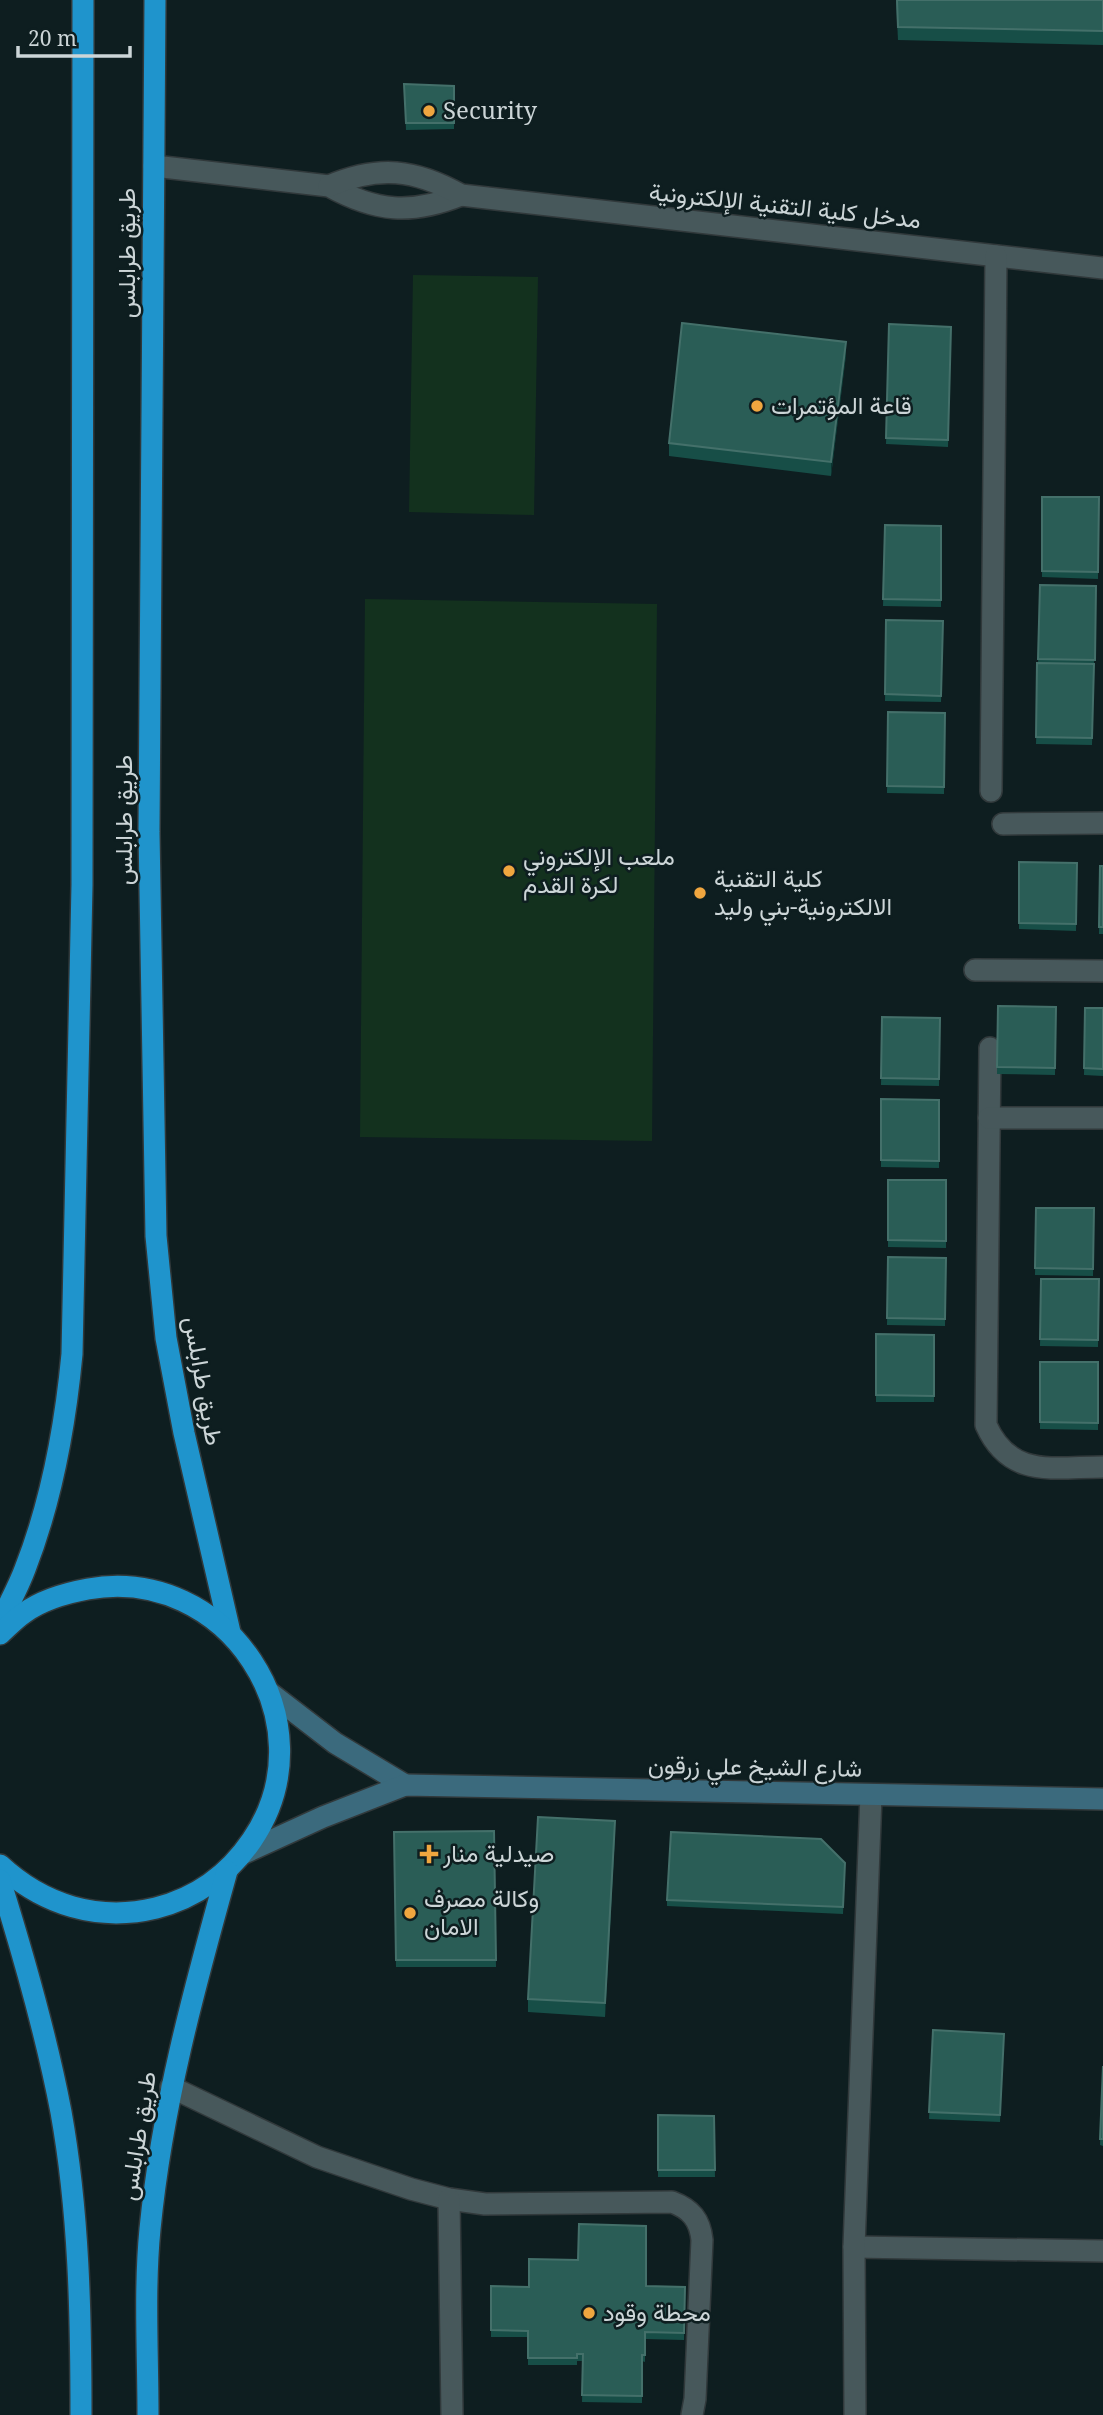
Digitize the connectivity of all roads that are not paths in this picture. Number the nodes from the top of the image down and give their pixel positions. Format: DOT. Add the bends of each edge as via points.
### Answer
graph roads {
  1 [pos="83,0"];
  2 [pos="155,0"];
  3 [pos="154,166"];
  4 [pos="329,186"];
  5 [pos="461,195"];
  6 [pos="996,256"];
  7 [pos="1103,268"];
  8 [pos="991,792"];
  9 [pos="1103,823"];
  10 [pos="1003,824"];
  11 [pos="975,970"];
  12 [pos="1103,971"];
  13 [pos="990,1048"];
  14 [pos="989,1118"];
  15 [pos="1103,1118"];
  16 [pos="1103,1467"];
  17 [pos="0,1623"];
  18 [pos="230,1632"];
  19 [pos="0,1634"];
  20 [pos="270,1693"];
  21 [pos="405,1785"];
  22 [pos="870,1795"];
  23 [pos="1103,1799"];
  24 [pos="242,1854"];
  25 [pos="0,1865"];
  26 [pos="227,1871"];
  27 [pos="0,1880"];
  28 [pos="172,2087"];
  29 [pos="449,2199"];
  30 [pos="854,2247"];
  31 [pos="1103,2251"];
  32 [pos="81,2415"];
  33 [pos="148,2415"];
  34 [pos="452,2415"];
  35 [pos="692,2415"];
  36 [pos="855,2415"];
  1 -- 17 [label="highway" via="82,885 72,1354 66,1417 50,1493 25,1570"];
  2 -- 3 [label="highway, طريق طرابلس"];
  3 -- 4 [label="street"];
  3 -- 18 [label="highway, طريق طرابلس" via="149,832 156,1236 166,1338"];
  4 -- 5 [label="street" via="373,172 398,172"];
  4 -- 5 [label="street" via="349,197 397,210 440,204"];
  5 -- 6 [label="street, مدخل كلية التقنية الإلكترونية"];
  6 -- 7 [label="street, مدخل كلية التقنية الإلكترونية"];
  6 -- 8 [label="street"];
  9 -- 10 [label="street"];
  11 -- 12 [label="street"];
  13 -- 14 [label="street"];
  14 -- 15 [label="street"];
  14 -- 16 [label="street" via="986,1425 993,1442 1022,1464"];
  18 -- 19 [label="highway" via="194,1606 153,1590 108,1585 65,1593 25,1612"];
  18 -- 20 [label="highway" via="253,1660"];
  20 -- 21 [label="main road, شارع الشيخ علي زرقون" via="335,1743"];
  20 -- 24 [label="highway" via="279,1726 280,1760 274,1794 261,1826"];
  21 -- 22 [label="main road, شارع الشيخ علي زرقون"];
  21 -- 24 [label="main road, شارع الشيخ علي زرقون"];
  22 -- 23 [label="main road, شارع الشيخ علي زرقون"];
  22 -- 30 [label="street"];
  24 -- 26 [label="highway"];
  25 -- 26 [label="highway" via="45,1898 108,1914 172,1904"];
  26 -- 28 [label="highway, طريق طرابلس"];
  27 -- 32 [label="highway" via="32,1987 61,2114 80,2297"];
  28 -- 29 [label="street" via="317,2157"];
  28 -- 33 [label="highway, طريق طرابلس" via="150,2231"];
  29 -- 34 [label="street"];
  29 -- 35 [label="street" via="485,2204 672,2202 691,2212 702,2240"];
  30 -- 31 [label="street"];
  30 -- 36 [label="street"];
}
